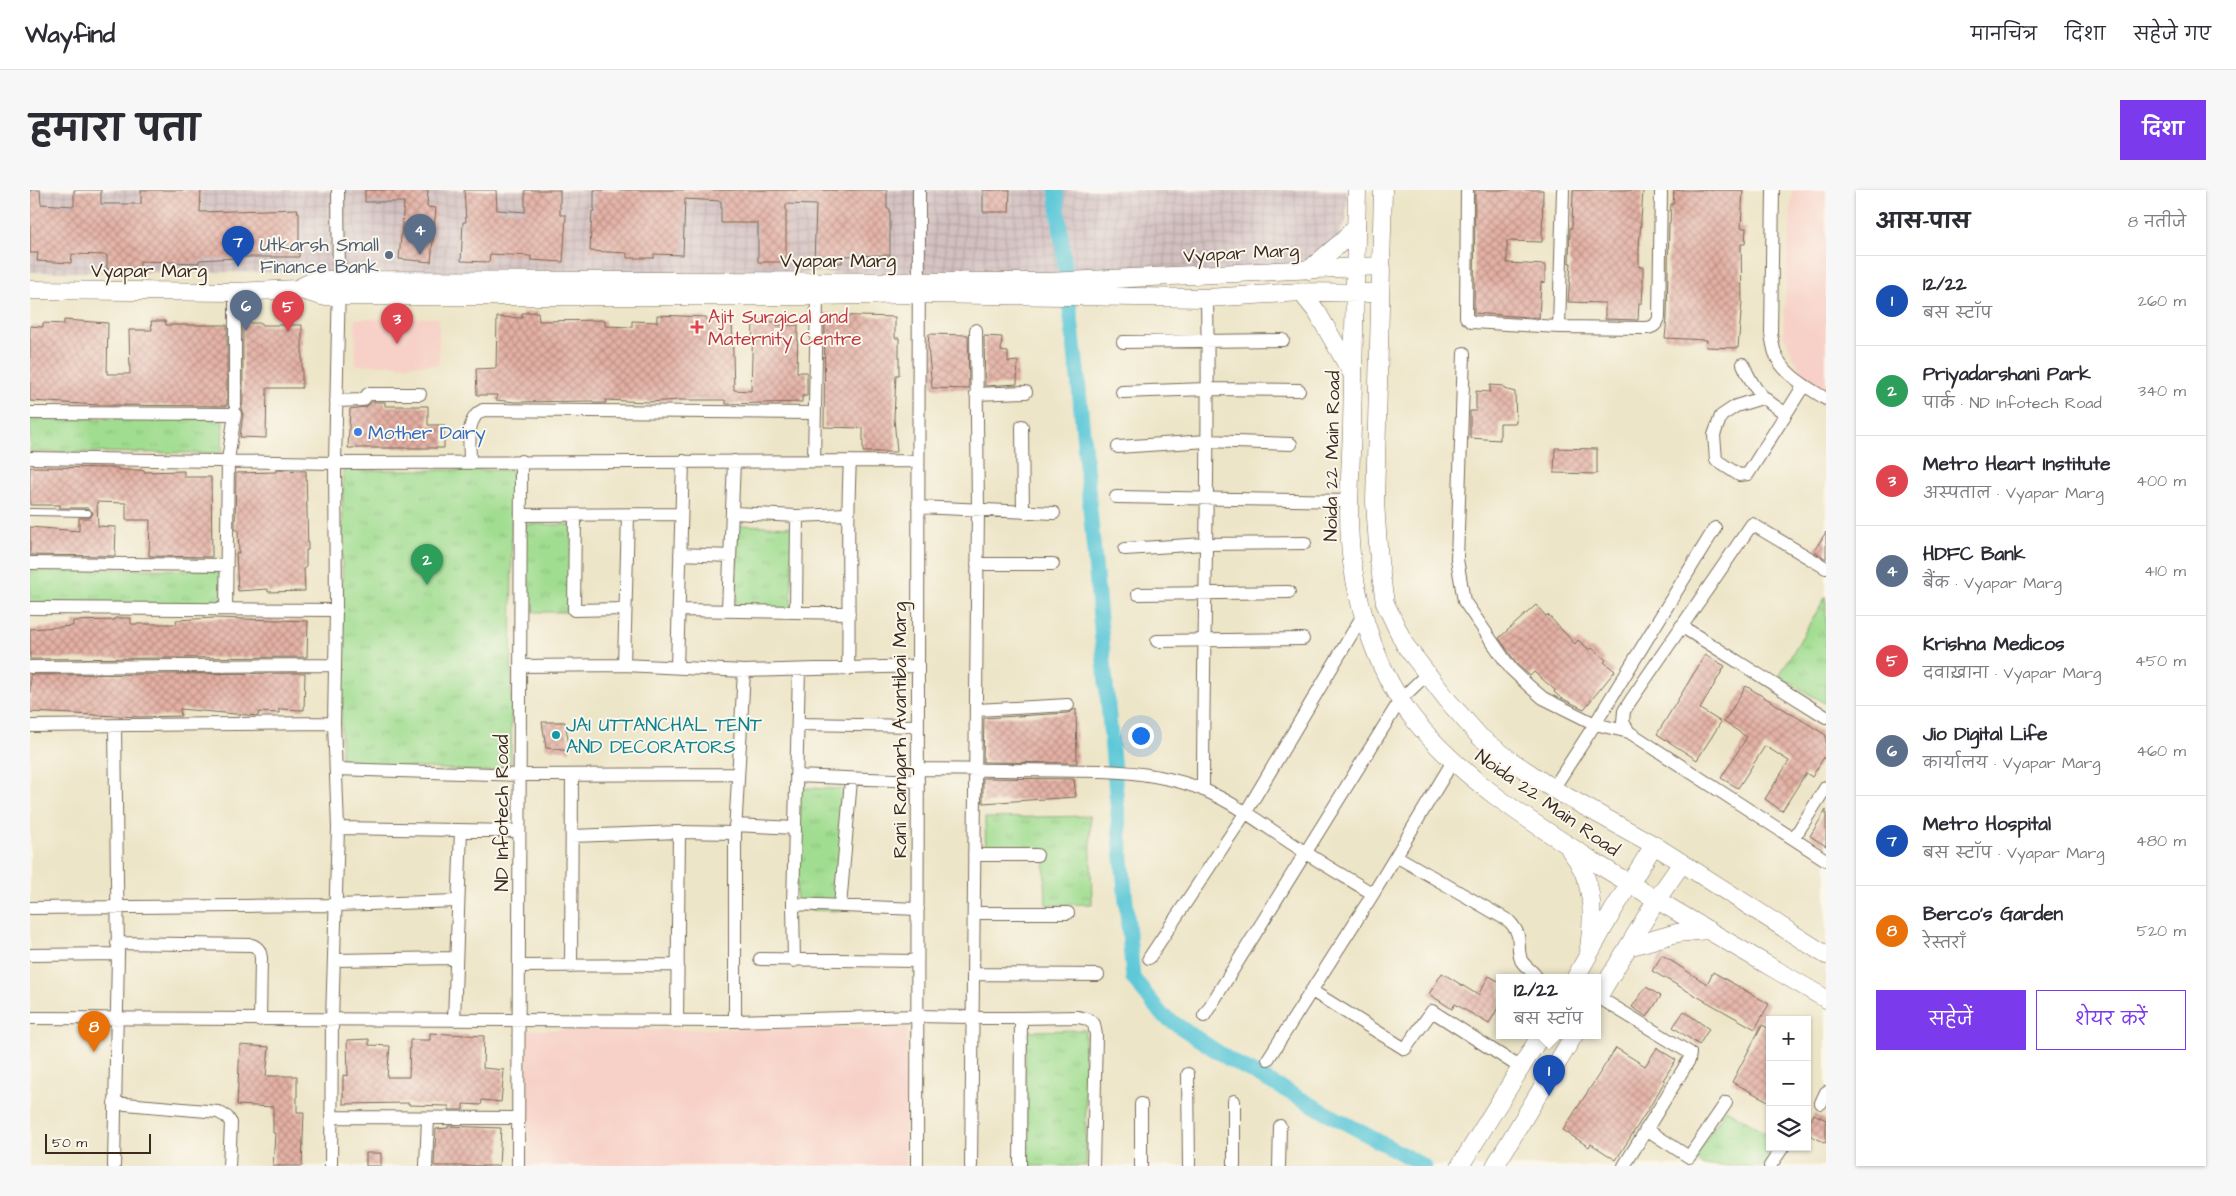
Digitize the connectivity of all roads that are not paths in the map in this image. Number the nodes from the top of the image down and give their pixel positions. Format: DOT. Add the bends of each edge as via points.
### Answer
graph roads {
  1 [pos="338,190"];
  2 [pos="919,190"];
  3 [pos="1357,190"];
  4 [pos="1383,190"];
  5 [pos="1468,190"];
  6 [pos="1563,190"];
  7 [pos="1661,190"];
  8 [pos="1773,190"];
  9 [pos="1356,226"];
  10 [pos="1356,266"];
  11 [pos="1380,266"];
  12 [pos="1309,270"];
  13 [pos="338,288"];
  14 [pos="918,288"];
  15 [pos="1086,289"];
  16 [pos="30,290"];
  17 [pos="235,292"];
  18 [pos="1301,292"];
  19 [pos="1355,293"];
  20 [pos="1379,293"];
  21 [pos="817,296"];
  22 [pos="1206,298"];
  23 [pos="1558,327"];
  24 [pos="976,330"];
  25 [pos="1207,340"];
  26 [pos="1283,340"];
  27 [pos="1123,342"];
  28 [pos="1464,354"];
  29 [pos="1743,364"];
  30 [pos="1354,375"];
  31 [pos="1804,385"];
  32 [pos="1207,388"];
  33 [pos="1299,390"];
  34 [pos="1026,392"];
  35 [pos="1122,392"];
  36 [pos="420,394"];
  37 [pos="976,394"];
  38 [pos="1762,398"];
  39 [pos="1826,399"];
  40 [pos="336,401"];
  41 [pos="235,404"];
  42 [pos="30,413"];
  43 [pos="815,413"];
  44 [pos="1786,414"];
  45 [pos="1022,426"];
  46 [pos="1207,441"];
  47 [pos="1290,444"];
  48 [pos="1118,447"];
  49 [pos="30,458"];
  50 [pos="228,460"];
  51 [pos="470,461"];
  52 [pos="521,461"];
  53 [pos="683,461"];
  54 [pos="734,461"];
  55 [pos="814,461"];
  56 [pos="850,461"];
  57 [pos="918,461"];
  58 [pos="335,463"];
  59 [pos="1116,497"];
  60 [pos="1208,498"];
  61 [pos="1349,501"];
  62 [pos="918,507"];
  63 [pos="978,509"];
  64 [pos="30,512"];
  65 [pos="1023,512"];
  66 [pos="88,513"];
  67 [pos="733,513"];
  68 [pos="1054,513"];
  69 [pos="680,514"];
  70 [pos="847,514"];
  71 [pos="521,515"];
  72 [pos="575,515"];
  73 [pos="628,515"];
  74 [pos="797,516"];
  75 [pos="1715,528"];
  76 [pos="1205,544"];
  77 [pos="1304,544"];
  78 [pos="1125,549"];
  79 [pos="680,554"];
  80 [pos="730,556"];
  81 [pos="30,563"];
  82 [pos="977,564"];
  83 [pos="1053,564"];
  84 [pos="227,565"];
  85 [pos="1826,568"];
  86 [pos="1289,592"];
  87 [pos="1138,594"];
  88 [pos="1206,594"];
  89 [pos="30,608"];
  90 [pos="226,609"];
  91 [pos="625,609"];
  92 [pos="728,609"];
  93 [pos="336,610"];
  94 [pos="679,610"];
  95 [pos="796,611"];
  96 [pos="849,612"];
  97 [pos="1363,615"];
  98 [pos="1681,626"];
  99 [pos="1203,639"];
  100 [pos="1303,639"];
  101 [pos="1157,640"];
  102 [pos="335,665"];
  103 [pos="624,665"];
  104 [pos="520,666"];
  105 [pos="918,666"];
  106 [pos="30,667"];
  107 [pos="677,667"];
  108 [pos="848,669"];
  109 [pos="799,670"];
  110 [pos="744,671"];
  111 [pos="1427,674"];
  112 [pos="1400,699"];
  113 [pos="1068,705"];
  114 [pos="976,710"];
  115 [pos="1826,717"];
  116 [pos="334,723"];
  117 [pos="798,724"];
  118 [pos="1595,724"];
  119 [pos="30,726"];
  120 [pos="918,726"];
  121 [pos="115,727"];
  122 [pos="1629,732"];
  123 [pos="1453,761"];
  124 [pos="336,769"];
  125 [pos="975,769"];
  126 [pos="738,774"];
  127 [pos="520,775"];
  128 [pos="572,775"];
  129 [pos="918,775"];
  130 [pos="796,776"];
  131 [pos="850,780"];
  132 [pos="1826,786"];
  133 [pos="1203,790"];
  134 [pos="1553,790"];
  135 [pos="1246,812"];
  136 [pos="338,828"];
  137 [pos="794,828"];
  138 [pos="735,829"];
  139 [pos="461,830"];
  140 [pos="520,830"];
  141 [pos="679,832"];
  142 [pos="572,836"];
  143 [pos="1794,838"];
  144 [pos="1564,842"];
  145 [pos="1654,845"];
  146 [pos="1305,852"];
  147 [pos="974,855"];
  148 [pos="1037,855"];
  149 [pos="1396,856"];
  150 [pos="1826,860"];
  151 [pos="1682,863"];
  152 [pos="1630,884"];
  153 [pos="1374,894"];
  154 [pos="458,900"];
  155 [pos="1657,900"];
  156 [pos="793,904"];
  157 [pos="337,905"];
  158 [pos="840,906"];
  159 [pos="30,908"];
  160 [pos="116,908"];
  161 [pos="918,909"];
  162 [pos="974,913"];
  163 [pos="1068,913"];
  164 [pos="1708,930"];
  165 [pos="1628,947"];
  166 [pos="117,948"];
  167 [pos="30,955"];
  168 [pos="1826,955"];
  169 [pos="455,958"];
  170 [pos="1149,958"];
  171 [pos="1588,958"];
  172 [pos="760,959"];
  173 [pos="335,960"];
  174 [pos="794,961"];
  175 [pos="918,961"];
  176 [pos="678,965"];
  177 [pos="519,966"];
  178 [pos="571,967"];
  179 [pos="973,974"];
  180 [pos="1535,974"];
  181 [pos="1578,974"];
  182 [pos="1098,975"];
  183 [pos="1312,991"];
  184 [pos="1601,992"];
  185 [pos="1601,999"];
  186 [pos="1826,999"];
  187 [pos="917,1016"];
  188 [pos="1204,1016"];
  189 [pos="972,1017"];
  190 [pos="30,1018"];
  191 [pos="1020,1018"];
  192 [pos="117,1019"];
  193 [pos="260,1020"];
  194 [pos="332,1020"];
  195 [pos="454,1020"];
  196 [pos="519,1021"];
  197 [pos="677,1021"];
  198 [pos="735,1021"];
  199 [pos="1539,1039"];
  200 [pos="1572,1039"];
  201 [pos="1268,1059"];
  202 [pos="1521,1068"];
  203 [pos="1188,1074"];
  204 [pos="1234,1101"];
  205 [pos="114,1103"];
  206 [pos="1726,1103"];
  207 [pos="1141,1104"];
  208 [pos="331,1117"];
  209 [pos="428,1118"];
  210 [pos="518,1118"];
  211 [pos="1280,1126"];
  212 [pos="1646,1129"];
  213 [pos="1780,1151"];
  214 [pos="1461,1164"];
  215 [pos="114,1166"];
  216 [pos="229,1166"];
  217 [pos="331,1166"];
  218 [pos="426,1166"];
  219 [pos="518,1166"];
  220 [pos="917,1166"];
  221 [pos="970,1166"];
  222 [pos="1020,1166"];
  223 [pos="1094,1166"];
  224 [pos="1141,1166"];
  225 [pos="1189,1166"];
  226 [pos="1234,1166"];
  227 [pos="1279,1166"];
  228 [pos="1495,1166"];
  229 [pos="1624,1166"];
  230 [pos="1770,1166"];
  1 -- 13 [label="street"];
  2 -- 14 [label="street, Rani Ramgarh Avantibai Marg"];
  3 -- 9 [label="street, Noida 22 Main Road"];
  4 -- 11 [label="street, Noida 22 Main Road"];
  5 -- 23 [label="street" via="1466,317 1472,322"];
  6 -- 23 [label="street"];
  7 -- 23 [label="street" via="1657,325 1651,328"];
  8 -- 31 [label="street" via="1771,333 1775,355"];
  9 -- 10 [label="street, Noida 22 Main Road"];
  9 -- 12 [label="street"];
  10 -- 11 [label="street, Vyapar Marg"];
  10 -- 12 [label="street, Vyapar Marg"];
  10 -- 19 [label="street, Noida 22 Main Road"];
  11 -- 20 [label="street, Noida 22 Main Road"];
  12 -- 15 [label="street, Vyapar Marg"];
  13 -- 14 [label="street, Vyapar Marg"];
  13 -- 17 [label="street, Vyapar Marg" via="313,282 297,289"];
  13 -- 21 [label="street, Vyapar Marg"];
  13 -- 40 [label="street"];
  14 -- 15 [label="street, Vyapar Marg"];
  14 -- 21 [label="street, Vyapar Marg"];
  14 -- 57 [label="street, Rani Ramgarh Avantibai Marg"];
  15 -- 22 [label="street, Vyapar Marg"];
  16 -- 17 [label="street, Vyapar Marg"];
  17 -- 41 [label="street"];
  18 -- 19 [label="street, Vyapar Marg"];
  18 -- 22 [label="street, Vyapar Marg"];
  18 -- 30 [label="street" via="1317,312"];
  19 -- 20 [label="street, Vyapar Marg"];
  19 -- 30 [label="street, Noida 22 Main Road"];
  20 -- 111 [label="street, Noida 22 Main Road" via="1375,502 1378,562 1386,603 1405,645"];
  21 -- 43 [label="street"];
  22 -- 25 [label="street"];
  24 -- 37 [label="street"];
  25 -- 26 [label="street"];
  25 -- 27 [label="street"];
  25 -- 32 [label="street"];
  28 -- 118 [label="street" via="1457,559 1464,601 1511,669 1528,686 1543,698"];
  29 -- 38 [label="street"];
  30 -- 61 [label="street, Noida 22 Main Road"];
  31 -- 39 [label="street"];
  31 -- 44 [label="street"];
  32 -- 33 [label="street"];
  32 -- 35 [label="street"];
  32 -- 46 [label="street"];
  34 -- 37 [label="street"];
  36 -- 40 [label="street" via="368,394 363,400"];
  37 -- 63 [label="street"];
  38 -- 44 [label="street"];
  38 -- 44 [label="street" via="1736,406 1720,416 1714,435 1716,460 1739,475 1748,474"];
  40 -- 58 [label="street"];
  42 -- 50 [label="street" via="235,414"];
  43 -- 51 [label="street" via="483,410 475,414 470,427"];
  43 -- 55 [label="street"];
  45 -- 65 [label="street"];
  46 -- 47 [label="street"];
  46 -- 48 [label="street"];
  46 -- 60 [label="street"];
  49 -- 50 [label="street"];
  50 -- 58 [label="street"];
  50 -- 84 [label="street"];
  51 -- 52 [label="street"];
  51 -- 58 [label="street"];
  52 -- 53 [label="street"];
  52 -- 71 [label="street, ND Infotech Road"];
  53 -- 54 [label="street"];
  53 -- 69 [label="street"];
  54 -- 55 [label="street"];
  54 -- 67 [label="street"];
  55 -- 56 [label="street"];
  56 -- 57 [label="street"];
  56 -- 70 [label="street"];
  57 -- 62 [label="street, Rani Ramgarh Avantibai Marg"];
  58 -- 93 [label="street"];
  59 -- 60 [label="street"];
  60 -- 61 [label="street"];
  60 -- 76 [label="street"];
  61 -- 97 [label="street, Noida 22 Main Road" via="1352,562"];
  62 -- 63 [label="street"];
  62 -- 105 [label="street, Rani Ramgarh Avantibai Marg"];
  63 -- 65 [label="street"];
  63 -- 82 [label="street"];
  64 -- 66 [label="lane"];
  65 -- 68 [label="street"];
  67 -- 74 [label="street"];
  67 -- 80 [label="street"];
  69 -- 73 [label="street"];
  69 -- 79 [label="street"];
  70 -- 74 [label="street"];
  70 -- 96 [label="street"];
  71 -- 72 [label="street"];
  71 -- 104 [label="street, ND Infotech Road"];
  72 -- 73 [label="street"];
  72 -- 91 [label="street" via="574,610"];
  73 -- 91 [label="street"];
  74 -- 95 [label="street"];
  75 -- 118 [label="street"];
  76 -- 77 [label="street"];
  76 -- 78 [label="street"];
  76 -- 88 [label="street"];
  79 -- 80 [label="street"];
  79 -- 94 [label="street"];
  80 -- 92 [label="street"];
  81 -- 84 [label="street"];
  82 -- 83 [label="street"];
  82 -- 114 [label="street"];
  84 -- 90 [label="street"];
  85 -- 98 [label="street" via="1752,524"];
  86 -- 88 [label="street"];
  87 -- 88 [label="street"];
  88 -- 99 [label="street"];
  89 -- 90 [label="street"];
  90 -- 93 [label="street"];
  91 -- 103 [label="street"];
  92 -- 94 [label="street"];
  92 -- 95 [label="street"];
  93 -- 102 [label="street"];
  94 -- 107 [label="street"];
  95 -- 96 [label="street"];
  96 -- 108 [label="street"];
  97 -- 112 [label="street, Noida 22 Main Road" via="1386,675"];
  97 -- 135 [label="street"];
  98 -- 115 [label="street"];
  98 -- 122 [label="street" via="1624,711 1623,722"];
  99 -- 100 [label="street"];
  99 -- 101 [label="street"];
  99 -- 133 [label="street"];
  102 -- 106 [label="street"];
  102 -- 116 [label="street"];
  103 -- 104 [label="street"];
  103 -- 107 [label="street"];
  104 -- 127 [label="street, ND Infotech Road"];
  105 -- 108 [label="street"];
  105 -- 120 [label="street, Rani Ramgarh Avantibai Marg"];
  107 -- 110 [label="street"];
  108 -- 109 [label="street"];
  109 -- 110 [label="street"];
  109 -- 117 [label="street"];
  110 -- 126 [label="street"];
  111 -- 112 [label="street"];
  111 -- 134 [label="street, Noida 22 Main Road" via="1480,737"];
  112 -- 123 [label="street, Noida 22 Main Road" via="1412,717"];
  112 -- 146 [label="street"];
  113 -- 114 [label="street"];
  114 -- 125 [label="street"];
  116 -- 121 [label="street"];
  116 -- 124 [label="street"];
  117 -- 120 [label="street"];
  117 -- 130 [label="street"];
  118 -- 122 [label="street"];
  118 -- 134 [label="street"];
  119 -- 121 [label="street"];
  120 -- 129 [label="street, Rani Ramgarh Avantibai Marg"];
  121 -- 160 [label="street"];
  122 -- 143 [label="street"];
  123 -- 144 [label="street, Noida 22 Main Road" via="1496,796"];
  123 -- 149 [label="street"];
  124 -- 127 [label="street"];
  124 -- 136 [label="street"];
  125 -- 129 [label="street"];
  125 -- 133 [label="street" via="1133,772"];
  125 -- 147 [label="street"];
  126 -- 128 [label="street"];
  126 -- 138 [label="street"];
  127 -- 128 [label="street"];
  127 -- 140 [label="street, ND Infotech Road"];
  128 -- 142 [label="street"];
  129 -- 131 [label="street"];
  129 -- 161 [label="street, Rani Ramgarh Avantibai Marg"];
  130 -- 131 [label="street"];
  130 -- 137 [label="street"];
  131 -- 158 [label="street"];
  132 -- 143 [label="street"];
  133 -- 135 [label="street"];
  134 -- 145 [label="street, Noida 22 Main Road"];
  135 -- 146 [label="street"];
  135 -- 170 [label="street"];
  136 -- 139 [label="street"];
  136 -- 157 [label="street"];
  137 -- 138 [label="street"];
  137 -- 156 [label="street"];
  138 -- 141 [label="street"];
  138 -- 198 [label="street"];
  139 -- 140 [label="street"];
  139 -- 154 [label="street"];
  140 -- 177 [label="street, ND Infotech Road"];
  141 -- 142 [label="street"];
  141 -- 176 [label="street"];
  142 -- 178 [label="street"];
  143 -- 150 [label="street"];
  144 -- 152 [label="street, Noida 22 Main Road"];
  144 -- 171 [label="street" via="1581,863 1590,889 1592,925"];
  145 -- 151 [label="street, Noida 22 Main Road"];
  145 -- 152 [label="street"];
  146 -- 153 [label="street"];
  146 -- 188 [label="street"];
  147 -- 148 [label="street"];
  147 -- 162 [label="street"];
  149 -- 153 [label="street"];
  149 -- 180 [label="street" via="1509,921 1520,937 1520,958"];
  151 -- 155 [label="street"];
  151 -- 168 [label="street, Noida 22 Main Road"];
  152 -- 155 [label="street, Noida 22 Main Road"];
  152 -- 171 [label="street"];
  153 -- 183 [label="street"];
  154 -- 157 [label="street"];
  154 -- 169 [label="street"];
  155 -- 164 [label="street, Noida 22 Main Road"];
  155 -- 165 [label="street"];
  156 -- 158 [label="street"];
  156 -- 174 [label="street"];
  157 -- 160 [label="street"];
  157 -- 173 [label="street"];
  158 -- 161 [label="street"];
  159 -- 160 [label="street"];
  160 -- 166 [label="street"];
  161 -- 175 [label="street, Rani Ramgarh Avantibai Marg"];
  162 -- 163 [label="street"];
  162 -- 179 [label="street"];
  164 -- 165 [label="street" via="1676,933"];
  164 -- 186 [label="street, Noida 22 Main Road"];
  165 -- 184 [label="street"];
  166 -- 167 [label="street"];
  166 -- 192 [label="street"];
  166 -- 193 [label="street" via="257,948 261,958"];
  169 -- 173 [label="street"];
  169 -- 195 [label="street"];
  171 -- 181 [label="street"];
  172 -- 174 [label="street"];
  173 -- 194 [label="street"];
  174 -- 175 [label="street"];
  175 -- 187 [label="street, Rani Ramgarh Avantibai Marg"];
  176 -- 178 [label="street"];
  176 -- 197 [label="street"];
  177 -- 178 [label="street"];
  177 -- 196 [label="street, ND Infotech Road"];
  179 -- 182 [label="street"];
  179 -- 189 [label="street"];
  183 -- 201 [label="street"];
  183 -- 202 [label="street" via="1405,1048 1432,1012"];
  185 -- 212 [label="street" via="1690,1053 1689,1060"];
  187 -- 189 [label="street"];
  187 -- 198 [label="street"];
  187 -- 220 [label="street, Rani Ramgarh Avantibai Marg"];
  189 -- 191 [label="street"];
  189 -- 221 [label="street"];
  190 -- 192 [label="street"];
  191 -- 222 [label="street"];
  191 -- 223 [label="street" via="1078,1017 1094,1024"];
  192 -- 193 [label="street"];
  192 -- 205 [label="street"];
  193 -- 194 [label="street"];
  194 -- 195 [label="street"];
  194 -- 208 [label="street"];
  195 -- 196 [label="street"];
  196 -- 197 [label="street"];
  196 -- 210 [label="street, ND Infotech Road"];
  197 -- 198 [label="street"];
  199 -- 202 [label="street"];
  200 -- 228 [label="street"];
  202 -- 214 [label="street"];
  203 -- 225 [label="street"];
  204 -- 226 [label="street"];
  205 -- 215 [label="street"];
  205 -- 216 [label="street" via="218,1112 231,1124"];
  206 -- 212 [label="street" via="1689,1157"];
  207 -- 224 [label="street"];
  208 -- 209 [label="street"];
  208 -- 217 [label="street"];
  209 -- 210 [label="street"];
  209 -- 218 [label="street"];
  210 -- 219 [label="street, ND Infotech Road"];
  211 -- 227 [label="street"];
  212 -- 229 [label="street"];
  213 -- 230 [label="street"];
}
